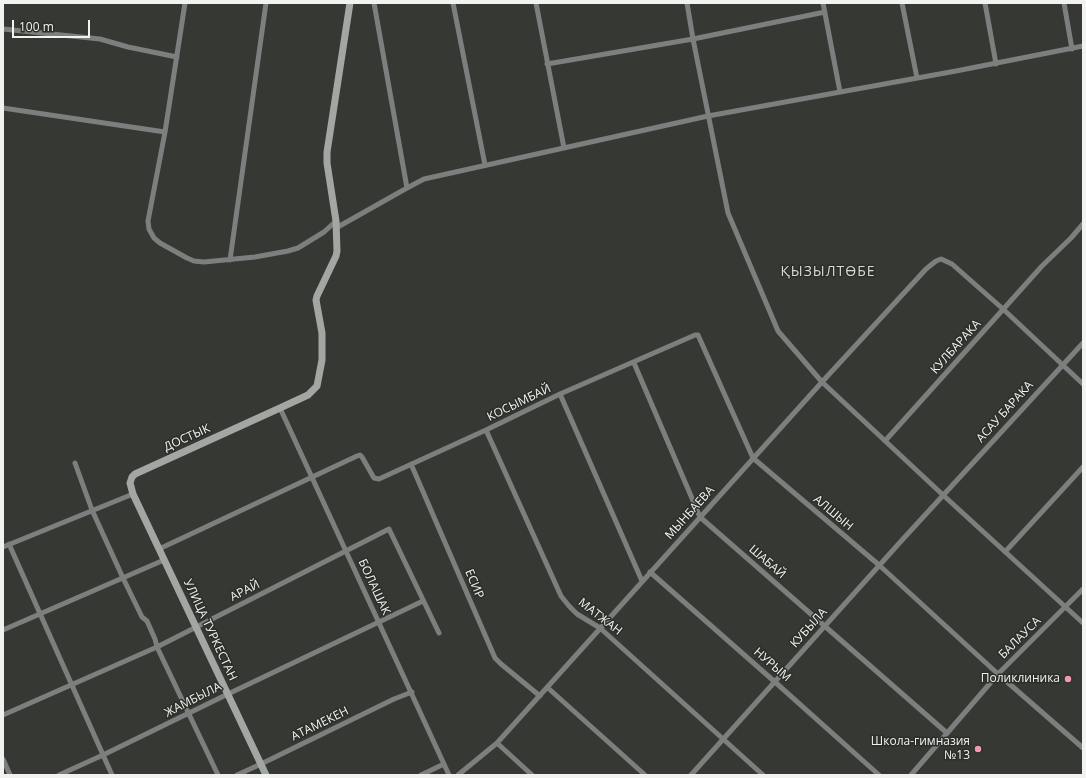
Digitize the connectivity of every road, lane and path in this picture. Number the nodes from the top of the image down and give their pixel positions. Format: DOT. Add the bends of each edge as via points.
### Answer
graph roads {
  1 [pos="185,3"];
  2 [pos="266,3"];
  3 [pos="350,3"];
  4 [pos="374,3"];
  5 [pos="453,3"];
  6 [pos="536,3"];
  7 [pos="687,3"];
  8 [pos="823,3"];
  9 [pos="902,3"];
  10 [pos="984,3"];
  11 [pos="1064,3"];
  12 [pos="825,12"];
  13 [pos="3,29"];
  14 [pos="693,39"];
  15 [pos="1083,46"];
  16 [pos="1072,49"];
  17 [pos="177,57"];
  18 [pos="547,64"];
  19 [pos="996,64"];
  20 [pos="917,78"];
  21 [pos="840,92"];
  22 [pos="3,108"];
  23 [pos="708,116"];
  24 [pos="165,132"];
  25 [pos="564,148"];
  26 [pos="485,165"];
  27 [pos="407,188"];
  28 [pos="1083,224"];
  29 [pos="336,225"];
  30 [pos="230,260"];
  31 [pos="1003,309"];
  32 [pos="698,335"];
  33 [pos="1083,342"];
  34 [pos="634,363"];
  35 [pos="1062,365"];
  36 [pos="822,382"];
  37 [pos="1083,384"];
  38 [pos="560,394"];
  39 [pos="280,408"];
  40 [pos="486,430"];
  41 [pos="885,441"];
  42 [pos="753,458"];
  43 [pos="75,463"];
  44 [pos="411,464"];
  45 [pos="1083,467"];
  46 [pos="312,477"];
  47 [pos="133,494"];
  48 [pos="943,495"];
  49 [pos="92,510"];
  50 [pos="700,516"];
  51 [pos="9,544"];
  52 [pos="3,547"];
  53 [pos="159,549"];
  54 [pos="347,551"];
  55 [pos="1005,552"];
  56 [pos="164,560"];
  57 [pos="879,565"];
  58 [pos="650,572"];
  59 [pos="123,578"];
  60 [pos="642,581"];
  61 [pos="1083,589"];
  62 [pos="423,601"];
  63 [pos="1066,607"];
  64 [pos="40,614"];
  65 [pos="380,622"];
  66 [pos="1083,623"];
  67 [pos="825,626"];
  68 [pos="197,627"];
  69 [pos="600,628"];
  70 [pos="3,630"];
  71 [pos="439,633"];
  72 [pos="156,647"];
  73 [pos="998,674"];
  74 [pos="775,682"];
  75 [pos="71,685"];
  76 [pos="548,688"];
  77 [pos="412,692"];
  78 [pos="228,694"];
  79 [pos="540,696"];
  80 [pos="189,714"];
  81 [pos="3,715"];
  82 [pos="947,733"];
  83 [pos="724,739"];
  84 [pos="497,743"];
  85 [pos="1083,748"];
  86 [pos="103,755"];
  87 [pos="3,759"];
  88 [pos="261,764"];
  89 [pos="444,764"];
  90 [pos="10,775"];
  91 [pos="59,775"];
  92 [pos="112,775"];
  93 [pos="218,775"];
  94 [pos="237,775"];
  95 [pos="266,775"];
  96 [pos="421,775"];
  97 [pos="449,775"];
  98 [pos="458,775"];
  99 [pos="532,775"];
  100 [pos="645,775"];
  101 [pos="691,775"];
  102 [pos="763,775"];
  103 [pos="879,775"];
  104 [pos="911,775"];
  1 -- 17 [label="street"];
  2 -- 30 [label="street"];
  3 -- 29 [label="street, ДОСТЫК" via="327,152"];
  4 -- 27 [label="street"];
  5 -- 26 [label="street"];
  6 -- 18 [label="street"];
  7 -- 14 [label="street"];
  8 -- 12 [label="street"];
  9 -- 20 [label="street"];
  10 -- 19 [label="street"];
  11 -- 16 [label="street"];
  12 -- 14 [label="street"];
  12 -- 21 [label="street"];
  13 -- 17 [label="street" via="100,38 128,47"];
  14 -- 18 [label="street"];
  14 -- 23 [label="street"];
  15 -- 16 [label="street"];
  16 -- 19 [label="street"];
  17 -- 24 [label="street"];
  18 -- 25 [label="street"];
  19 -- 20 [label="street"];
  20 -- 21 [label="street"];
  21 -- 23 [label="street"];
  22 -- 24 [label="street"];
  23 -- 25 [label="street"];
  23 -- 36 [label="street" via="728,213 756,281 778,331"];
  24 -- 30 [label="street" via="148,221 149,229 160,244 194,261"];
  25 -- 26 [label="street"];
  26 -- 27 [label="street" via="424,179"];
  27 -- 29 [label="street"];
  28 -- 31 [label="street, КУЛБАРАКА"];
  29 -- 30 [label="street" via="288,252"];
  29 -- 39 [label="street, ДОСТЫК" via="338,251 316,300 322,339 318,383 308,394"];
  31 -- 35 [label="street"];
  31 -- 36 [label="street, МЫНБАЕВА" via="952,264 941,259 926,269"];
  31 -- 41 [label="street, КУЛБАРАКА"];
  32 -- 34 [label="street, КОСЫМБАЙ"];
  32 -- 42 [label="street, АЛШЫН"];
  33 -- 35 [label="street, АСАУ БАРАКА"];
  34 -- 38 [label="street, КОСЫМБАЙ"];
  34 -- 50 [label="street, ШАБАЙ"];
  35 -- 37 [label="street"];
  35 -- 48 [label="street, АСАУ БАРАКА"];
  36 -- 41 [label="street"];
  36 -- 42 [label="street, МЫНБАЕВА"];
  38 -- 40 [label="street, КОСЫМБАЙ"];
  38 -- 60 [label="street"];
  39 -- 46 [label="street, БОЛАШАК"];
  39 -- 47 [label="street, ДОСТЫК" via="135,474 130,483"];
  40 -- 44 [label="street, КОСЫМБАЙ"];
  40 -- 69 [label="street, МАТЖАН" via="561,596 577,614"];
  41 -- 48 [label="street"];
  42 -- 50 [label="street, МЫНБАЕВА"];
  42 -- 57 [label="street, АЛШЫН"];
  43 -- 49 [label="street"];
  44 -- 46 [label="street, КОСЫМБАЙ" via="376,480 360,455"];
  44 -- 79 [label="street, ЕСИР" via="495,658"];
  45 -- 55 [label="street"];
  46 -- 53 [label="street"];
  46 -- 54 [label="street, БОЛАШАК"];
  47 -- 49 [label="street"];
  47 -- 53 [label="street, УЛИЦА ТУРКЕСТАН"];
  48 -- 55 [label="street"];
  48 -- 57 [label="street, КУБЫЛА"];
  49 -- 51 [label="street"];
  49 -- 59 [label="street"];
  50 -- 58 [label="street, МЫНБАЕВА"];
  50 -- 67 [label="street, ШАБАЙ"];
  51 -- 52 [label="street"];
  51 -- 64 [label="street"];
  53 -- 56 [label="street, УЛИЦА ТУРКЕСТАН"];
  54 -- 62 [label="street, АРАЙ" via="389,529"];
  54 -- 65 [label="street, БОЛАШАК"];
  54 -- 68 [label="street, АРАЙ"];
  55 -- 63 [label="street"];
  56 -- 59 [label="street"];
  56 -- 68 [label="street, УЛИЦА ТУРКЕСТАН"];
  57 -- 67 [label="street, КУБЫЛА"];
  57 -- 73 [label="street, АЛШЫН"];
  58 -- 60 [label="street, МЫНБАЕВА"];
  58 -- 74 [label="street, НУРЫМ"];
  59 -- 64 [label="street"];
  59 -- 72 [label="street" via="142,616 148,621"];
  60 -- 69 [label="street, МЫНБАЕВА"];
  61 -- 63 [label="street, БАЛАУСА"];
  62 -- 65 [label="street, ЖАМБЫЛА"];
  62 -- 71 [label="street, АРАЙ"];
  63 -- 66 [label="street"];
  63 -- 73 [label="street, БАЛАУСА"];
  64 -- 70 [label="street"];
  64 -- 75 [label="street"];
  65 -- 77 [label="street, БОЛАШАК"];
  65 -- 78 [label="street, ЖАМБЫЛА"];
  67 -- 74 [label="street, КУБЫЛА"];
  67 -- 82 [label="street, ШАБАЙ"];
  68 -- 72 [label="street, АРАЙ"];
  68 -- 78 [label="street, УЛИЦА ТУРКЕСТАН"];
  69 -- 76 [label="street, МЫНБАЕВА"];
  69 -- 83 [label="street, МАТЖАН"];
  72 -- 75 [label="street, АРАЙ"];
  72 -- 80 [label="street"];
  73 -- 82 [label="street, БАЛАУСА"];
  73 -- 85 [label="street, АЛШЫН"];
  74 -- 83 [label="street, КУБЫЛА"];
  74 -- 103 [label="street, НУРЫМ"];
  75 -- 81 [label="street, АРАЙ"];
  75 -- 86 [label="street"];
  76 -- 79 [label="street, МЫНБАЕВА"];
  76 -- 100 [label="street"];
  77 -- 88 [label="street, АТАМЕКЕН"];
  77 -- 89 [label="street, БОЛАШАК"];
  78 -- 80 [label="street, ЖАМБЫЛА"];
  78 -- 88 [label="street, УЛИЦА ТУРКЕСТАН"];
  79 -- 84 [label="street, МЫНБАЕВА"];
  80 -- 86 [label="street, ЖАМБЫЛА"];
  80 -- 93 [label="street"];
  82 -- 104 [label="street, БАЛАУСА"];
  83 -- 101 [label="street, КУБЫЛА"];
  83 -- 102 [label="street, МАТЖАН"];
  84 -- 98 [label="street, МЫНБАЕВА"];
  84 -- 99 [label="street"];
  86 -- 91 [label="street, ЖАМБЫЛА"];
  86 -- 92 [label="street"];
  87 -- 90 [label="street"];
  88 -- 94 [label="street, АТАМЕКЕН"];
  88 -- 95 [label="street, УЛИЦА ТУРКЕСТАН"];
  89 -- 96 [label="street"];
  89 -- 97 [label="street, БОЛАШАК"];
}
